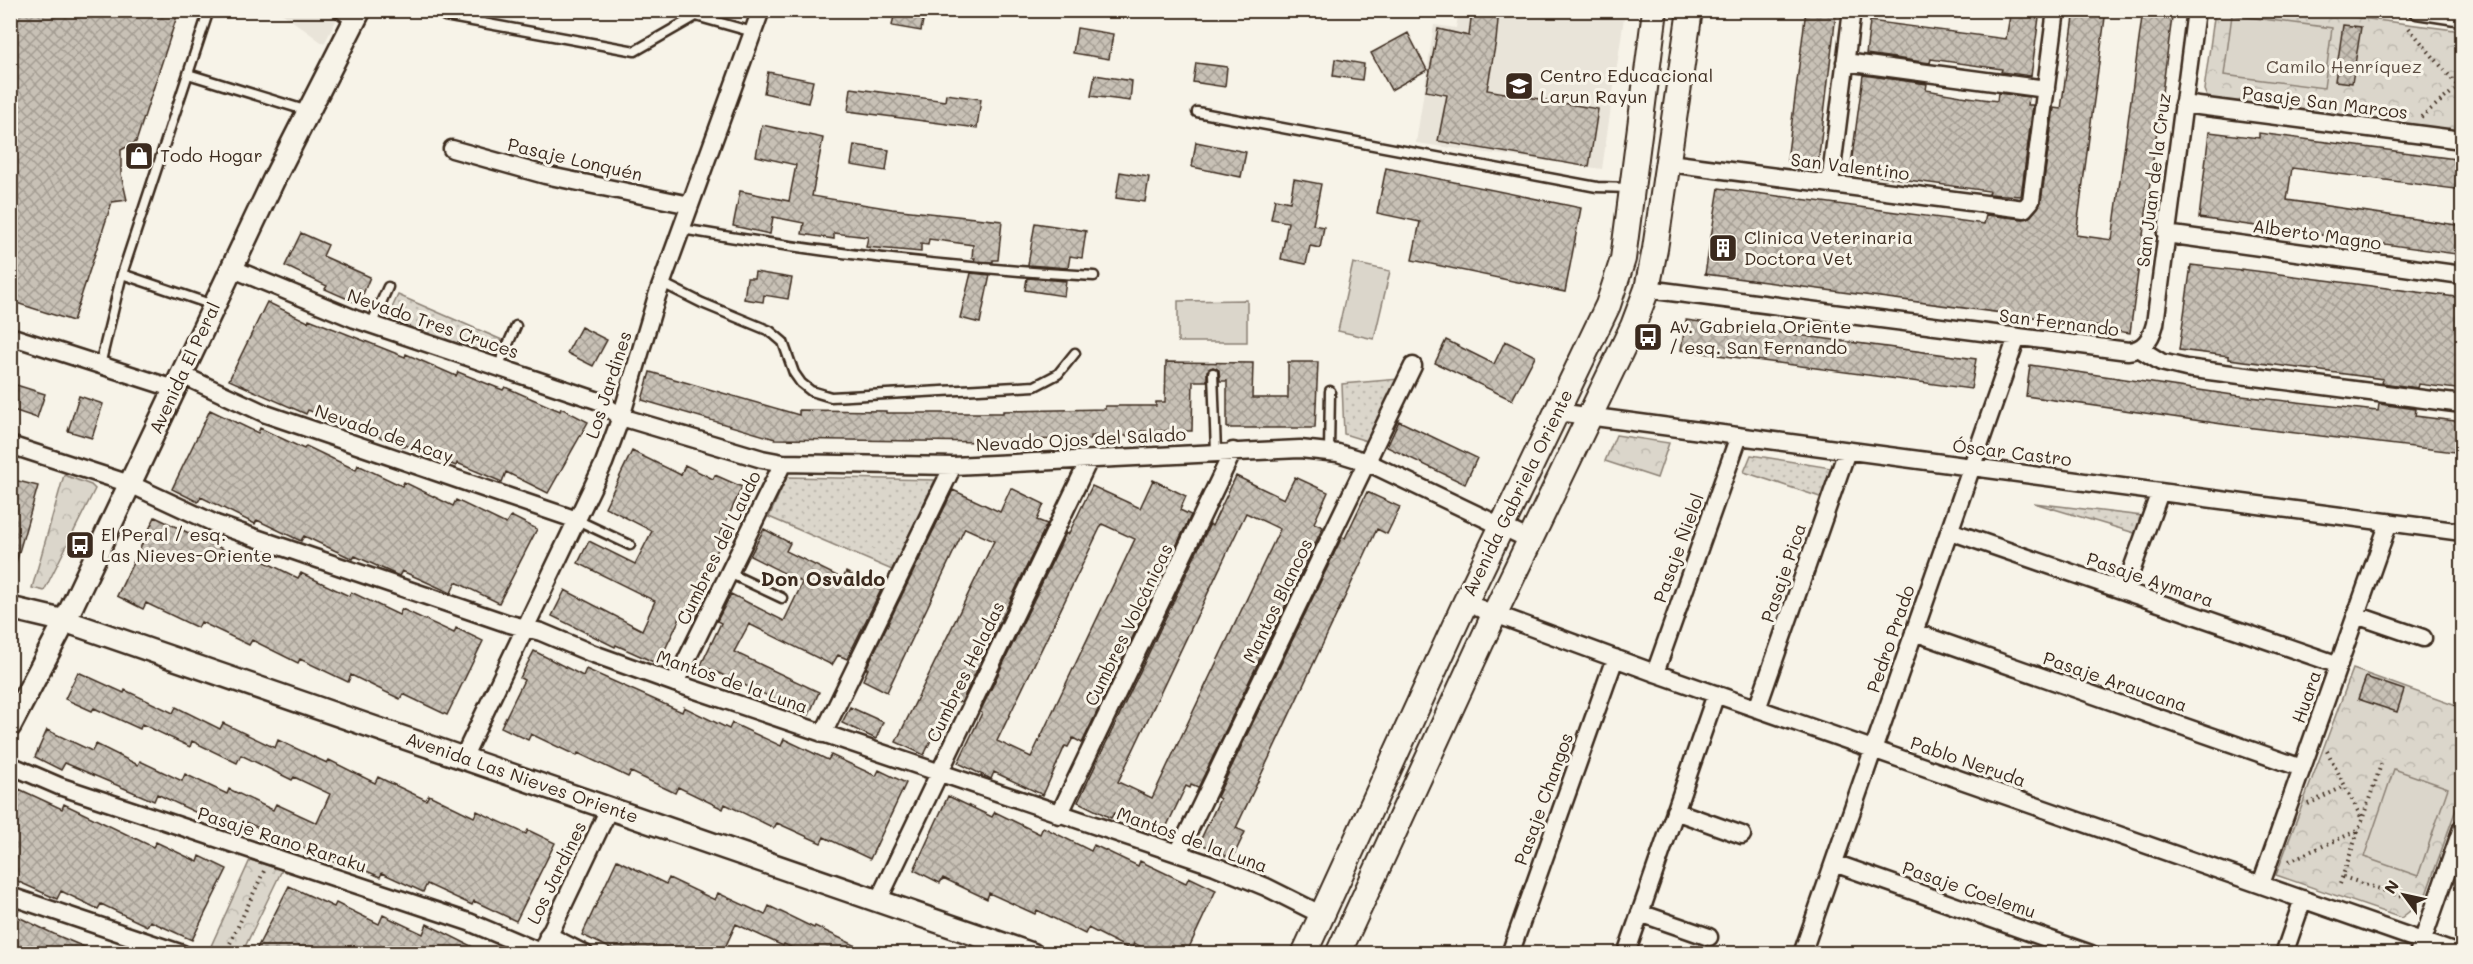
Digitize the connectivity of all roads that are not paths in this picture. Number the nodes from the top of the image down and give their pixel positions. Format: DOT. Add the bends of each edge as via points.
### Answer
graph roads {
  1 [pos="209,10"];
  2 [pos="335,10"];
  3 [pos="761,10"];
  4 [pos="1655,10"];
  5 [pos="1690,10"];
  6 [pos="1852,10"];
  7 [pos="2056,10"];
  8 [pos="2196,10"];
  9 [pos="2417,10"];
  10 [pos="445,16"];
  11 [pos="357,17"];
  12 [pos="2463,17"];
  13 [pos="753,32"];
  14 [pos="1845,62"];
  15 [pos="188,74"];
  16 [pos="2046,89"];
  17 [pos="2183,104"];
  18 [pos="308,111"];
  19 [pos="1197,112"];
  20 [pos="2463,140"];
  21 [pos="452,149"];
  22 [pos="1668,163"];
  23 [pos="1830,184"];
  24 [pos="1633,188"];
  25 [pos="690,206"];
  26 [pos="682,229"];
  27 [pos="2166,234"];
  28 [pos="231,268"];
  29 [pos="122,274"];
  30 [pos="2463,275"];
  31 [pos="1094,276"];
  32 [pos="662,283"];
  33 [pos="388,287"];
  34 [pos="1647,289"];
  35 [pos="213,305"];
  36 [pos="371,324"];
  37 [pos="516,326"];
  38 [pos="10,336"];
  39 [pos="2017,337"];
  40 [pos="2140,349"];
  41 [pos="1075,352"];
  42 [pos="100,365"];
  43 [pos="1413,366"];
  44 [pos="498,367"];
  45 [pos="1213,373"];
  46 [pos="178,382"];
  47 [pos="1330,391"];
  48 [pos="2463,404"];
  49 [pos="1557,412"];
  50 [pos="1588,416"];
  51 [pos="621,417"];
  52 [pos="1739,436"];
  53 [pos="10,445"];
  54 [pos="1329,451"];
  55 [pos="1847,451"];
  56 [pos="1225,452"];
  57 [pos="1089,460"];
  58 [pos="1367,462"];
  59 [pos="783,463"];
  60 [pos="952,466"];
  61 [pos="1972,467"];
  62 [pos="130,484"];
  63 [pos="2160,492"];
  64 [pos="577,520"];
  65 [pos="2389,522"];
  66 [pos="1502,527"];
  67 [pos="1950,531"];
  68 [pos="2463,532"];
  69 [pos="1530,540"];
  70 [pos="630,545"];
  71 [pos="729,573"];
  72 [pos="2124,591"];
  73 [pos="782,598"];
  74 [pos="1465,603"];
  75 [pos="10,608"];
  76 [pos="1494,615"];
  77 [pos="2356,615"];
  78 [pos="65,621"];
  79 [pos="526,628"];
  80 [pos="1914,632"];
  81 [pos="2423,638"];
  82 [pos="1615,658"];
  83 [pos="2339,666"];
  84 [pos="1655,673"];
  85 [pos="675,683"];
  86 [pos="1716,694"];
  87 [pos="1757,709"];
  88 [pos="10,726"];
  89 [pos="823,734"];
  90 [pos="1874,749"];
  91 [pos="463,758"];
  92 [pos="10,765"];
  93 [pos="2302,768"];
  94 [pos="939,773"];
  95 [pos="609,809"];
  96 [pos="1675,811"];
  97 [pos="1059,815"];
  98 [pos="2463,828"];
  99 [pos="1743,835"];
  100 [pos="1178,853"];
  101 [pos="1834,863"];
  102 [pos="2264,878"];
  103 [pos="10,896"];
  104 [pos="2303,899"];
  105 [pos="878,901"];
  106 [pos="1640,912"];
  107 [pos="1322,915"];
  108 [pos="549,935"];
  109 [pos="1709,937"];
  110 [pos="2420,947"];
  111 [pos="540,953"];
  112 [pos="183,954"];
  113 [pos="585,954"];
  114 [pos="1032,954"];
  115 [pos="1304,954"];
  116 [pos="1338,954"];
  117 [pos="1510,954"];
  118 [pos="1626,954"];
  119 [pos="1802,954"];
  120 [pos="2091,954"];
  121 [pos="2284,954"];
  122 [pos="2459,954"];
  1 -- 15 [label="lane"];
  2 -- 11 [label="lane"];
  3 -- 13 [label="street, Los Jardines"];
  4 -- 24 [label="main road, Avenida Gabriela Oriente"];
  5 -- 22 [label="main road, Avenida Gabriela Oriente"];
  6 -- 14 [label="street"];
  7 -- 16 [label="street"];
  8 -- 17 [label="street, San Juan de la Cruz"];
  9 -- 12 [label="street"];
  10 -- 13 [label="lane" via="635,51 696,16"];
  11 -- 18 [label="street, Avenida El Peral"];
  13 -- 25 [label="street, Los Jardines"];
  14 -- 16 [label="street"];
  14 -- 23 [label="street"];
  15 -- 18 [label="lane"];
  15 -- 29 [label="lane"];
  16 -- 23 [label="street, San Valentino" via="2027,207"];
  17 -- 20 [label="street, Pasaje San Marcos"];
  17 -- 27 [label="street, San Juan de la Cruz"];
  18 -- 28 [label="street, Avenida El Peral"];
  19 -- 24 [label="lane" via="1597,187"];
  21 -- 25 [label="street, Pasaje Lonquén" via="545,175"];
  22 -- 23 [label="street, San Valentino"];
  22 -- 34 [label="main road, Avenida Gabriela Oriente"];
  24 -- 49 [label="main road, Avenida Gabriela Oriente" via="1616,284"];
  25 -- 26 [label="street, Los Jardines"];
  26 -- 31 [label="lane" via="862,257"];
  26 -- 32 [label="street, Los Jardines"];
  27 -- 30 [label="street, Alberto Magno"];
  27 -- 40 [label="street, San Juan de la Cruz" via="2155,324"];
  28 -- 35 [label="street, Avenida El Peral"];
  28 -- 36 [label="street, Nevado Tres Cruces"];
  29 -- 35 [label="lane"];
  29 -- 42 [label="lane"];
  32 -- 41 [label="lane" via="770,331 783,342 801,383 811,391 831,397 1035,386 1058,374"];
  32 -- 51 [label="street, Los Jardines"];
  33 -- 36 [label="lane"];
  34 -- 39 [label="street, San Fernando"];
  34 -- 50 [label="main road, Avenida Gabriela Oriente"];
  35 -- 46 [label="street, Avenida El Peral"];
  36 -- 44 [label="street, Nevado Tres Cruces"];
  37 -- 44 [label="lane"];
  38 -- 42 [label="street, Nevado de Acay"];
  39 -- 40 [label="street, San Fernando" via="2128,351"];
  39 -- 61 [label="street, Pedro Prado"];
  40 -- 48 [label="street, San Fernando" via="2161,362 2180,367"];
  42 -- 46 [label="street, Nevado de Acay"];
  43 -- 58 [label="street, Mantos Blancos"];
  44 -- 51 [label="street, Nevado Tres Cruces" via="599,401"];
  45 -- 56 [label="lane"];
  46 -- 62 [label="street, Avenida El Peral"];
  46 -- 64 [label="street, Nevado de Acay"];
  47 -- 54 [label="lane"];
  49 -- 50 [label="street, Óscar Castro"];
  49 -- 66 [label="main road, Avenida Gabriela Oriente"];
  50 -- 52 [label="street, Óscar Castro"];
  50 -- 69 [label="main road, Avenida Gabriela Oriente"];
  51 -- 59 [label="street, Nevado Ojos del Salado"];
  51 -- 64 [label="street, Los Jardines"];
  52 -- 55 [label="street, Óscar Castro"];
  52 -- 84 [label="street, Pasaje Ñielol"];
  53 -- 62 [label="street, Mantos de la Luna"];
  54 -- 56 [label="street, Nevado Ojos del Salado"];
  54 -- 58 [label="street, Nevado Ojos del Salado"];
  55 -- 61 [label="street, Óscar Castro"];
  55 -- 87 [label="street, Pasaje Pica"];
  56 -- 57 [label="street, Nevado Ojos del Salado"];
  56 -- 97 [label="street, Cumbres Volcánicas"];
  57 -- 60 [label="street, Nevado Ojos del Salado"];
  57 -- 94 [label="street, Cumbres Heladas"];
  58 -- 66 [label="street, Nevado Ojos del Salado"];
  58 -- 100 [label="street, Mantos Blancos"];
  59 -- 60 [label="street, Nevado Ojos del Salado"];
  59 -- 71 [label="street, Cumbres del Laudo"];
  60 -- 89 [label="street"];
  61 -- 63 [label="street, Óscar Castro"];
  61 -- 67 [label="street, Pedro Prado"];
  62 -- 78 [label="street, Avenida El Peral"];
  62 -- 79 [label="street, Mantos de la Luna" via="225,528"];
  63 -- 65 [label="street, Óscar Castro"];
  63 -- 72 [label="street"];
  64 -- 70 [label="lane"];
  64 -- 79 [label="street, Los Jardines"];
  65 -- 68 [label="street, Óscar Castro"];
  65 -- 77 [label="street, Huara"];
  66 -- 69 [label="street, Nevado Ojos del Salado"];
  66 -- 74 [label="main road, Avenida Gabriela Oriente"];
  67 -- 72 [label="street, Pasaje Aymara"];
  67 -- 80 [label="street, Pedro Prado"];
  69 -- 76 [label="main road, Avenida Gabriela Oriente"];
  71 -- 73 [label="lane"];
  71 -- 85 [label="street, Cumbres del Laudo"];
  72 -- 83 [label="street, Pasaje Aymara"];
  74 -- 76 [label="street, Pablo Neruda"];
  74 -- 107 [label="main road, Avenida Gabriela Oriente"];
  75 -- 78 [label="street, Avenida Las Nieves Oriente"];
  76 -- 82 [label="street, Pablo Neruda"];
  76 -- 116 [label="main road, Avenida Gabriela Oriente"];
  77 -- 81 [label="street"];
  77 -- 83 [label="street, Huara"];
  78 -- 88 [label="street, Avenida El Peral"];
  78 -- 91 [label="street, Avenida Las Nieves Oriente"];
  79 -- 85 [label="street, Mantos de la Luna"];
  79 -- 91 [label="street, Los Jardines"];
  80 -- 90 [label="street, Pedro Prado"];
  80 -- 93 [label="street, Pasaje Araucana"];
  82 -- 84 [label="street, Pablo Neruda"];
  82 -- 117 [label="street, Pasaje Changos"];
  83 -- 93 [label="street, Huara"];
  84 -- 86 [label="street, Pablo Neruda"];
  85 -- 89 [label="street, Mantos de la Luna"];
  86 -- 87 [label="street, Pablo Neruda"];
  86 -- 96 [label="street"];
  87 -- 90 [label="street, Pablo Neruda"];
  89 -- 94 [label="street, Mantos de la Luna"];
  90 -- 101 [label="street, Pedro Prado"];
  90 -- 102 [label="street, Pablo Neruda"];
  91 -- 95 [label="street, Avenida Las Nieves Oriente"];
  92 -- 111 [label="street, Pasaje Rano Raraku" via="59,786 469,922"];
  93 -- 102 [label="street, Huara"];
  94 -- 97 [label="street, Mantos de la Luna"];
  94 -- 105 [label="street, Cumbres Heladas"];
  95 -- 105 [label="street, Avenida Las Nieves Oriente"];
  95 -- 108 [label="street, Los Jardines"];
  96 -- 99 [label="street"];
  96 -- 106 [label="street"];
  97 -- 100 [label="street, Mantos de la Luna"];
  98 -- 110 [label="street"];
  100 -- 107 [label="street, Mantos de la Luna" via="1242,876"];
  101 -- 119 [label="street, Pedro Prado"];
  101 -- 120 [label="street, Pasaje Coelemu"];
  102 -- 104 [label="street, Pablo Neruda"];
  103 -- 112 [label="street"];
  104 -- 110 [label="street, Pablo Neruda"];
  104 -- 121 [label="street"];
  105 -- 114 [label="street, Avenida Las Nieves Oriente"];
  106 -- 109 [label="street"];
  106 -- 118 [label="street"];
  107 -- 115 [label="main road, Avenida Gabriela Oriente"];
  108 -- 111 [label="street, Los Jardines"];
  108 -- 113 [label="street"];
  110 -- 122 [label="street, Pablo Neruda"];
}
